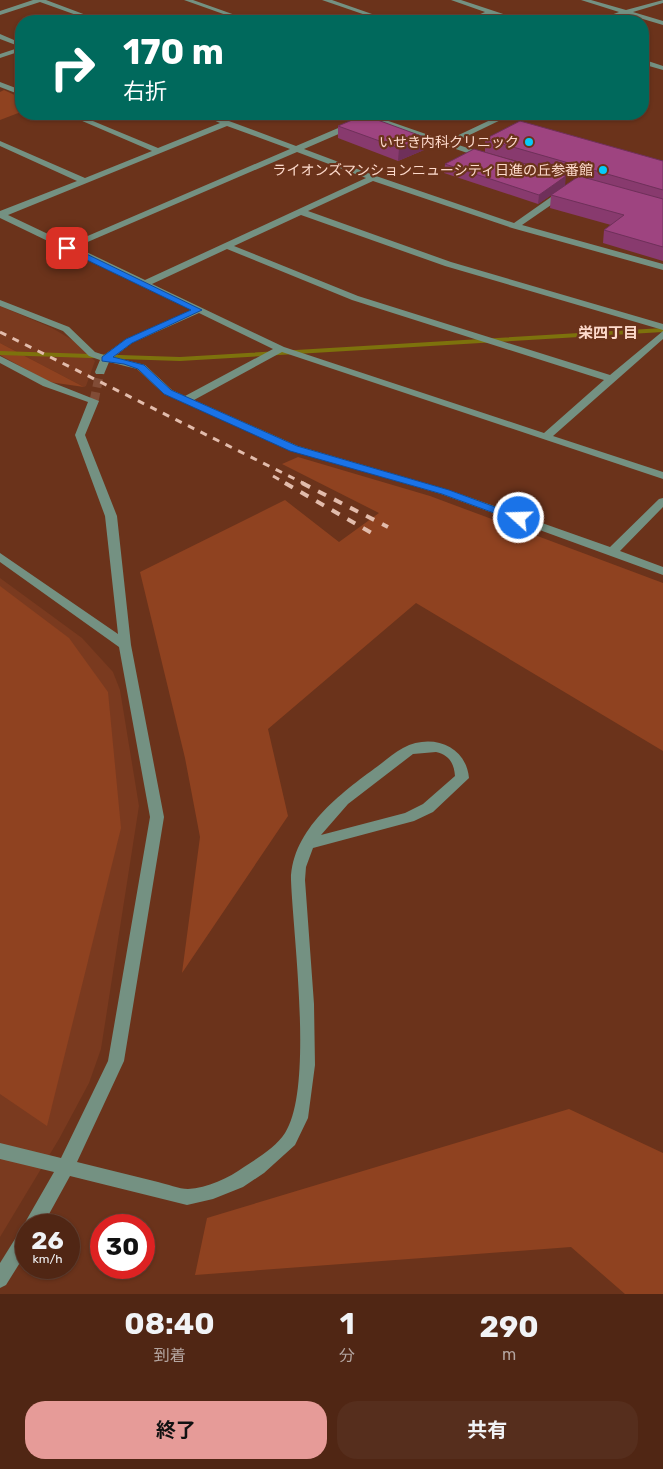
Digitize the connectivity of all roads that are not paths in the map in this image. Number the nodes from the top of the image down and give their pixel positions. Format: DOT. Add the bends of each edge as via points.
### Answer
graph roads {
  1 [pos="40,0"];
  2 [pos="187,0"];
  3 [pos="325,0"];
  4 [pos="454,0"];
  5 [pos="584,0"];
  6 [pos="663,1"];
  7 [pos="491,12"];
  8 [pos="624,12"];
  9 [pos="0,13"];
  10 [pos="82,15"];
  11 [pos="232,15"];
  12 [pos="371,15"];
  13 [pos="483,15"];
  14 [pos="501,15"];
  15 [pos="615,15"];
  16 [pos="635,15"];
  17 [pos="649,19"];
  18 [pos="663,23"];
  19 [pos="0,36"];
  20 [pos="15,42"];
  21 [pos="15,51"];
  22 [pos="0,56"];
  23 [pos="649,63"];
  24 [pos="663,68"];
  25 [pos="0,84"];
  26 [pos="15,90"];
  27 [pos="84,120"];
  28 [pos="220,120"];
  29 [pos="364,120"];
  30 [pos="384,120"];
  31 [pos="496,120"];
  32 [pos="228,123"];
  33 [pos="0,143"];
  34 [pos="445,144"];
  35 [pos="296,148"];
  36 [pos="159,151"];
  37 [pos="491,159"];
  38 [pos="373,178"];
  39 [pos="85,181"];
  40 [pos="575,185"];
  41 [pos="302,212"];
  42 [pos="0,214"];
  43 [pos="514,226"];
  44 [pos="227,246"];
  45 [pos="67,248"];
  46 [pos="663,267"];
  47 [pos="144,284"];
  48 [pos="0,303"];
  49 [pos="198,310"];
  50 [pos="663,327"];
  51 [pos="663,334"];
  52 [pos="281,349"];
  53 [pos="0,359"];
  54 [pos="105,359"];
  55 [pos="100,372"];
  56 [pos="612,379"];
  57 [pos="185,400"];
  58 [pos="545,437"];
  59 [pos="663,476"];
  60 [pos="663,501"];
  61 [pos="612,552"];
  62 [pos="0,556"];
  63 [pos="663,571"];
  64 [pos="125,645"];
  65 [pos="310,843"];
  66 [pos="0,1150"];
  67 [pos="66,1167"];
  68 [pos="39,1214"];
  69 [pos="15,1255"];
  70 [pos="0,1280"];
  1 -- 9 [label="street"];
  1 -- 10 [label="street"];
  2 -- 11 [label="street"];
  3 -- 12 [label="street"];
  4 -- 7 [label="street"];
  5 -- 8 [label="street"];
  6 -- 8 [label="street"];
  7 -- 13 [label="street"];
  7 -- 14 [label="street"];
  8 -- 15 [label="street"];
  8 -- 16 [label="street"];
  17 -- 18 [label="street"];
  19 -- 20 [label="street"];
  21 -- 22 [label="street"];
  23 -- 24 [label="street"];
  25 -- 26 [label="street"];
  27 -- 36 [label="street"];
  28 -- 32 [label="street"];
  29 -- 35 [label="street"];
  30 -- 34 [label="street"];
  31 -- 34 [label="street"];
  32 -- 35 [label="street"];
  32 -- 36 [label="street"];
  33 -- 39 [label="street"];
  34 -- 37 [label="street"];
  35 -- 38 [label="street"];
  35 -- 45 [label="street"];
  36 -- 39 [label="street"];
  38 -- 41 [label="street"];
  38 -- 43 [label="street"];
  39 -- 42 [label="street"];
  40 -- 43 [label="street"];
  41 -- 44 [label="street"];
  41 -- 50 [label="street" via="448,264"];
  42 -- 45 [label="street"];
  43 -- 46 [label="street"];
  44 -- 47 [label="street"];
  44 -- 56 [label="street" via="355,298"];
  45 -- 47 [label="street"];
  47 -- 49 [label="street"];
  48 -- 54 [label="street" via="66,329 92,354"];
  49 -- 52 [label="street"];
  49 -- 54 [label="street" via="129,341"];
  51 -- 56 [label="street"];
  52 -- 57 [label="street"];
  52 -- 58 [label="street"];
  53 -- 64 [label="street" via="46,384 94,401 80,435 111,516"];
  54 -- 55 [label="street"];
  54 -- 57 [label="street" via="141,367 168,392"];
  56 -- 58 [label="street"];
  57 -- 61 [label="street" via="294,448 445,492"];
  58 -- 59 [label="street"];
  60 -- 61 [label="street"];
  61 -- 63 [label="street"];
  62 -- 64 [label="street"];
  64 -- 67 [label="street" via="157,817 116,1061"];
  65 -- 65 [label="street" via="337,806 408,751 419,746 434,746 449,751 459,760 463,768 462,778 428,808 409,817"];
  65 -- 67 [label="street" via="299,868 307,1027 303,1108 292,1137 249,1176 211,1193 187,1196"];
  66 -- 67 [label="street"];
  67 -- 68 [label="street"];
  69 -- 70 [label="street"];
}
